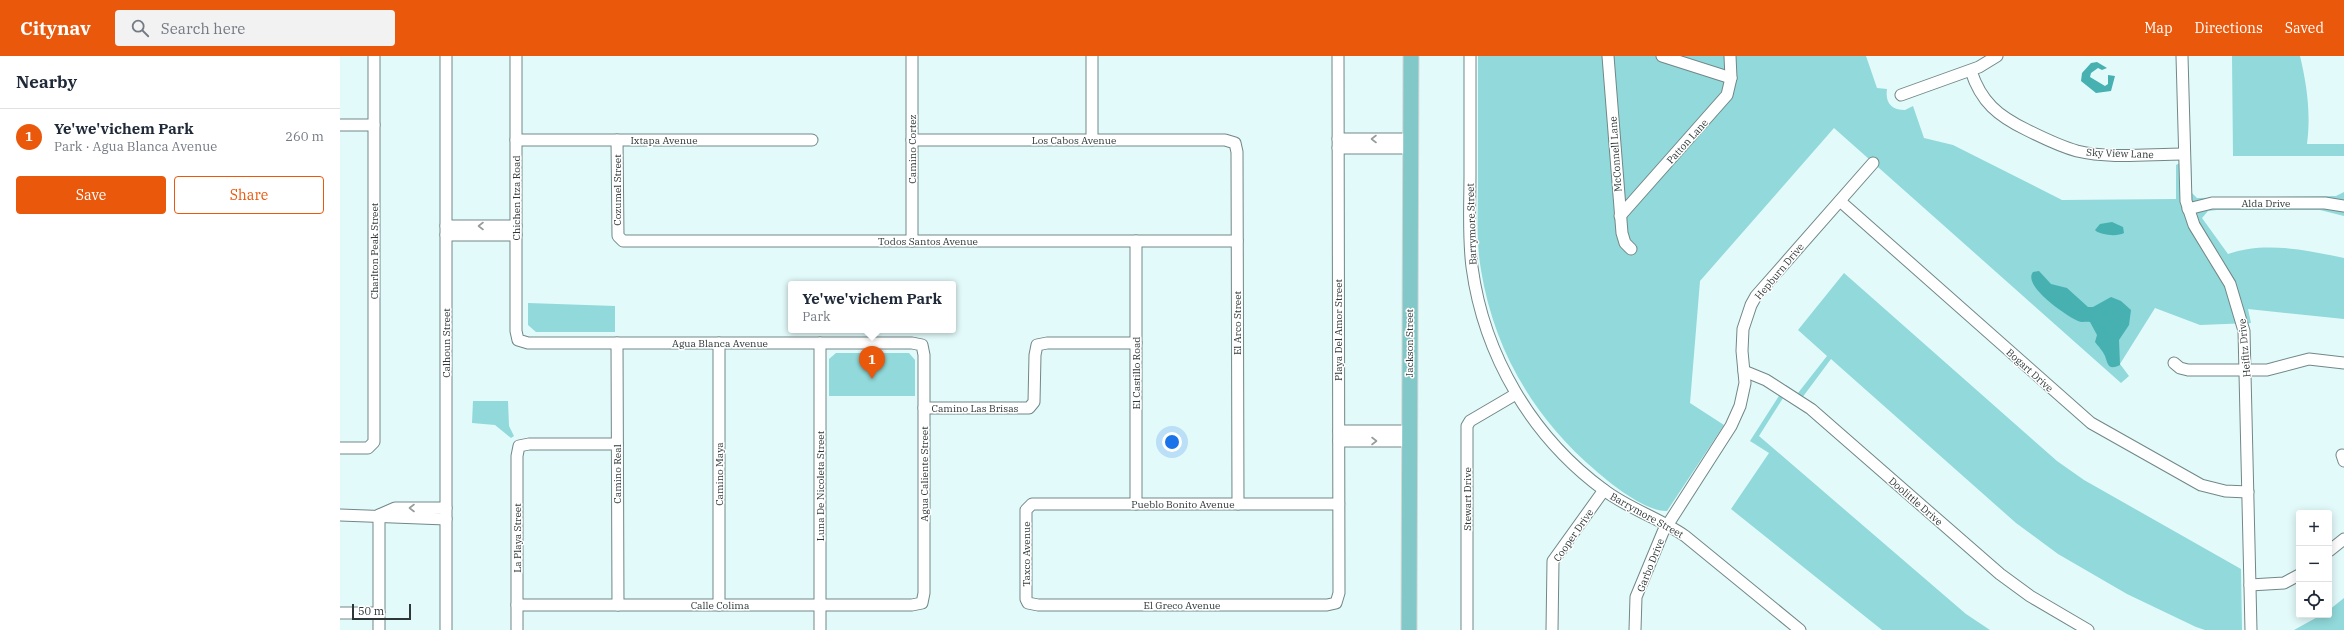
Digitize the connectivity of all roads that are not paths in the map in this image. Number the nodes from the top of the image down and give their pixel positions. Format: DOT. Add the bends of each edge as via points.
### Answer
graph roads {
  1 [pos="374,56"];
  2 [pos="446,56"];
  3 [pos="516,56"];
  4 [pos="912,56"];
  5 [pos="1092,56"];
  6 [pos="1338,56"];
  7 [pos="1411,56"];
  8 [pos="1470,56"];
  9 [pos="1608,56"];
  10 [pos="1662,56"];
  11 [pos="1730,56"];
  12 [pos="1997,56"];
  13 [pos="2182,56"];
  14 [pos="1971,71"];
  15 [pos="1731,78"];
  16 [pos="1901,95"];
  17 [pos="374,124"];
  18 [pos="340,125"];
  19 [pos="516,140"];
  20 [pos="617,140"];
  21 [pos="812,140"];
  22 [pos="912,140"];
  23 [pos="1092,140"];
  24 [pos="1235,142"];
  25 [pos="1338,143"];
  26 [pos="1410,143"];
  27 [pos="2184,154"];
  28 [pos="1873,163"];
  29 [pos="1840,201"];
  30 [pos="2344,206"];
  31 [pos="2188,209"];
  32 [pos="1620,216"];
  33 [pos="446,230"];
  34 [pos="516,230"];
  35 [pos="619,239"];
  36 [pos="912,241"];
  37 [pos="1136,241"];
  38 [pos="1237,241"];
  39 [pos="1631,249"];
  40 [pos="518,340"];
  41 [pos="617,343"];
  42 [pos="719,343"];
  43 [pos="820,343"];
  44 [pos="1136,343"];
  45 [pos="922,345"];
  46 [pos="2344,363"];
  47 [pos="2174,364"];
  48 [pos="2246,369"];
  49 [pos="1744,371"];
  50 [pos="1516,394"];
  51 [pos="924,408"];
  52 [pos="1338,436"];
  53 [pos="1409,436"];
  54 [pos="617,444"];
  55 [pos="340,448"];
  56 [pos="1604,490"];
  57 [pos="2248,492"];
  58 [pos="1136,504"];
  59 [pos="1238,504"];
  60 [pos="1339,504"];
  61 [pos="1028,506"];
  62 [pos="446,513"];
  63 [pos="340,515"];
  64 [pos="378,515"];
  65 [pos="1668,524"];
  66 [pos="2344,539"];
  67 [pos="2332,549"];
  68 [pos="2296,577"];
  69 [pos="2250,585"];
  70 [pos="922,603"];
  71 [pos="1028,603"];
  72 [pos="1336,603"];
  73 [pos="517,605"];
  74 [pos="618,605"];
  75 [pos="719,605"];
  76 [pos="820,605"];
  77 [pos="340,613"];
  78 [pos="378,613"];
  79 [pos="378,630"];
  80 [pos="446,630"];
  81 [pos="517,630"];
  82 [pos="820,630"];
  83 [pos="1409,630"];
  84 [pos="1467,630"];
  85 [pos="1552,630"];
  86 [pos="1635,630"];
  87 [pos="1800,630"];
  88 [pos="2088,630"];
  89 [pos="2251,630"];
  1 -- 17 [label="street, Charlton Peak Street"];
  2 -- 33 [label="street, Calhoun Street"];
  3 -- 19 [label="street, Chichen Itza Road"];
  4 -- 22 [label="street, Camino Cortez"];
  5 -- 23 [label="street"];
  6 -- 25 [label="street, Playa Del Amor Street"];
  7 -- 26 [label="main road, Jackson Street"];
  8 -- 50 [label="street, Barrymore Street" via="1472,267 1485,326"];
  9 -- 32 [label="street, McConnell Lane"];
  10 -- 15 [label="street"];
  11 -- 15 [label="street, Patton Lane"];
  12 -- 14 [label="street"];
  13 -- 27 [label="street, Heifitz Drive"];
  14 -- 16 [label="street"];
  14 -- 27 [label="street, Sky View Lane" via="1979,92 1995,112 2007,121 2058,145 2100,154"];
  15 -- 32 [label="street, Patton Lane" via="1727,95"];
  17 -- 18 [label="street"];
  17 -- 55 [label="street, Charlton Peak Street" via="374,436 372,446"];
  19 -- 20 [label="street, Ixtapa Avenue"];
  19 -- 34 [label="street, Chichen Itza Road"];
  20 -- 21 [label="street, Ixtapa Avenue"];
  20 -- 35 [label="street, Cozumel Street"];
  22 -- 23 [label="street, Los Cabos Avenue"];
  22 -- 36 [label="street, Camino Cortez"];
  23 -- 24 [label="street, Los Cabos Avenue"];
  24 -- 38 [label="street, El Arco Street"];
  25 -- 26 [label="street"];
  25 -- 52 [label="street, Playa Del Amor Street"];
  26 -- 53 [label="main road, Jackson Street"];
  27 -- 31 [label="street, Heifitz Drive"];
  28 -- 29 [label="street, Hepburn Drive"];
  29 -- 49 [label="street, Hepburn Drive" via="1750,306 1742,341"];
  29 -- 57 [label="street, Bogart Drive" via="2091,423 2201,485 2225,491"];
  30 -- 31 [label="street, Alda Drive" via="2325,203 2212,203"];
  31 -- 48 [label="street, Heifitz Drive" via="2194,225 2221,266 2237,302 2244,331"];
  32 -- 39 [label="street, McConnell Lane" via="1625,243"];
  33 -- 34 [label="street"];
  33 -- 62 [label="street, Calhoun Street"];
  34 -- 40 [label="street, Chichen Itza Road"];
  35 -- 36 [label="street, Todos Santos Avenue" via="629,242"];
  36 -- 37 [label="street, Todos Santos Avenue"];
  37 -- 38 [label="street, Todos Santos Avenue"];
  37 -- 44 [label="street, El Castillo Road"];
  38 -- 59 [label="street, El Arco Street"];
  40 -- 41 [label="street, Agua Blanca Avenue" via="528,343"];
  41 -- 42 [label="street, Agua Blanca Avenue"];
  41 -- 54 [label="street, Camino Real"];
  42 -- 43 [label="street, Agua Blanca Avenue"];
  42 -- 75 [label="street, Camino Maya"];
  43 -- 45 [label="street, Agua Blanca Avenue"];
  43 -- 76 [label="street, Luna De Nicoleta Street"];
  44 -- 51 [label="street, Camino Las Brisas" via="1037,345 1034,402 1028,408"];
  44 -- 58 [label="street, El Castillo Road"];
  45 -- 51 [label="street, Agua Caliente Street"];
  46 -- 48 [label="street" via="2301,360 2274,368"];
  47 -- 48 [label="street" via="2188,370"];
  48 -- 57 [label="street, Heifitz Drive"];
  49 -- 65 [label="street, Hepburn Drive" via="1743,395 1736,416"];
  49 -- 88 [label="street, Doolittle Drive" via="1773,384 1811,409 2000,574 2030,596"];
  50 -- 56 [label="street, Barrymore Street" via="1546,436 1580,471"];
  50 -- 84 [label="street, Stewart Drive" via="1470,421 1467,426"];
  51 -- 70 [label="street, Agua Caliente Street"];
  52 -- 53 [label="street"];
  52 -- 60 [label="street, Playa Del Amor Street"];
  53 -- 83 [label="main road, Jackson Street"];
  54 -- 73 [label="street, La Playa Street" via="519,446"];
  54 -- 74 [label="street, Camino Real"];
  56 -- 65 [label="street, Barrymore Street" via="1641,514"];
  56 -- 85 [label="street, Cooper Drive" via="1553,561"];
  57 -- 69 [label="street, Heifitz Drive"];
  58 -- 59 [label="street, Pueblo Bonito Avenue"];
  58 -- 61 [label="street, Pueblo Bonito Avenue"];
  59 -- 60 [label="street, Pueblo Bonito Avenue"];
  60 -- 72 [label="street, Playa Del Amor Street" via="1339,593"];
  61 -- 71 [label="street, Taxco Avenue"];
  62 -- 64 [label="street" via="395,508"];
  62 -- 80 [label="street, Calhoun Street"];
  63 -- 64 [label="street"];
  64 -- 78 [label="street"];
  65 -- 86 [label="street, Garbo Drive" via="1636,597"];
  65 -- 87 [label="street, Barrymore Street"];
  66 -- 67 [label="street"];
  68 -- 69 [label="street" via="2284,583"];
  69 -- 89 [label="street, Heifitz Drive"];
  70 -- 76 [label="street, Calle Colima"];
  71 -- 72 [label="street, El Greco Avenue"];
  73 -- 74 [label="street, Calle Colima"];
  73 -- 81 [label="street, La Playa Street"];
  74 -- 75 [label="street, Calle Colima"];
  75 -- 76 [label="street, Calle Colima"];
  76 -- 82 [label="street, Luna De Nicoleta Street"];
  77 -- 78 [label="street"];
  78 -- 79 [label="street"];
}
